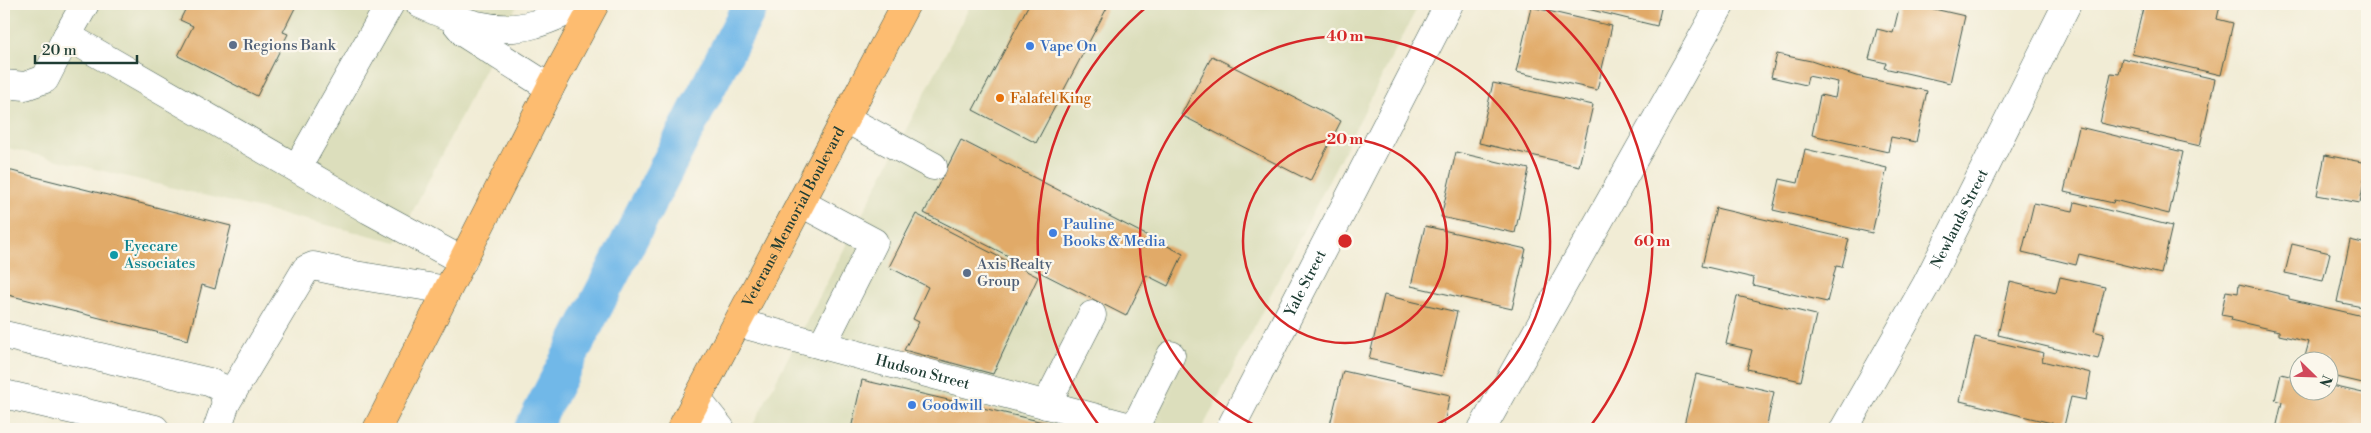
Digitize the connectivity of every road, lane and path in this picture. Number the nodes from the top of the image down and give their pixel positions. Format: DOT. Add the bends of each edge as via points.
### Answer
graph roads {
  1 [pos="84,4"];
  2 [pos="390,4"];
  3 [pos="420,4"];
  4 [pos="586,4"];
  5 [pos="595,4"];
  6 [pos="906,4"];
  7 [pos="1449,4"];
  8 [pos="1721,4"];
  9 [pos="2067,4"];
  10 [pos="452,18"];
  11 [pos="67,36"];
  12 [pos="4,84"];
  13 [pos="550,88"];
  14 [pos="846,119"];
  15 [pos="933,166"];
  16 [pos="297,168"];
  17 [pos="801,203"];
  18 [pos="463,261"];
  19 [pos="447,290"];
  20 [pos="1092,315"];
  21 [pos="738,323"];
  22 [pos="4,335"];
  23 [pos="822,345"];
  24 [pos="1172,355"];
  25 [pos="4,394"];
  26 [pos="697,399"];
  27 [pos="226,402"];
  28 [pos="1046,405"];
  29 [pos="75,420"];
  30 [pos="155,429"];
  31 [pos="217,429"];
  32 [pos="377,429"];
  33 [pos="681,429"];
  34 [pos="721,429"];
  35 [pos="1136,429"];
  36 [pos="1230,429"];
  37 [pos="1482,429"];
  38 [pos="1844,429"];
  1 -- 11 [label="street"];
  2 -- 16 [label="street"];
  3 -- 10 [label="street"];
  4 -- 10 [label="street" via="534,24 494,29"];
  5 -- 13 [label="main road"];
  6 -- 14 [label="main road, Veterans Memorial Boulevard"];
  7 -- 36 [label="street, Yale Street"];
  8 -- 37 [label="street"];
  9 -- 38 [label="street, Newlands Street" via="1926,285"];
  10 -- 13 [label="street" via="465,34"];
  11 -- 12 [label="street" via="45,79 25,86"];
  11 -- 16 [label="street"];
  13 -- 18 [label="main road"];
  14 -- 15 [label="street"];
  14 -- 17 [label="main road, Veterans Memorial Boulevard"];
  16 -- 18 [label="street"];
  17 -- 21 [label="main road, Veterans Memorial Boulevard"];
  17 -- 23 [label="street" via="874,242"];
  18 -- 19 [label="main road"];
  19 -- 27 [label="street" via="313,266 306,269"];
  19 -- 32 [label="main road"];
  20 -- 28 [label="street"];
  21 -- 23 [label="street, Hudson Street"];
  21 -- 26 [label="main road, Veterans Memorial Boulevard"];
  22 -- 27 [label="street" via="209,382 222,388"];
  23 -- 28 [label="street, Hudson Street"];
  24 -- 35 [label="street"];
  25 -- 29 [label="street"];
  26 -- 33 [label="main road, Veterans Memorial Boulevard"];
  26 -- 34 [label="street"];
  27 -- 31 [label="street"];
  28 -- 35 [label="street, Hudson Street"];
  29 -- 30 [label="street"];
}
